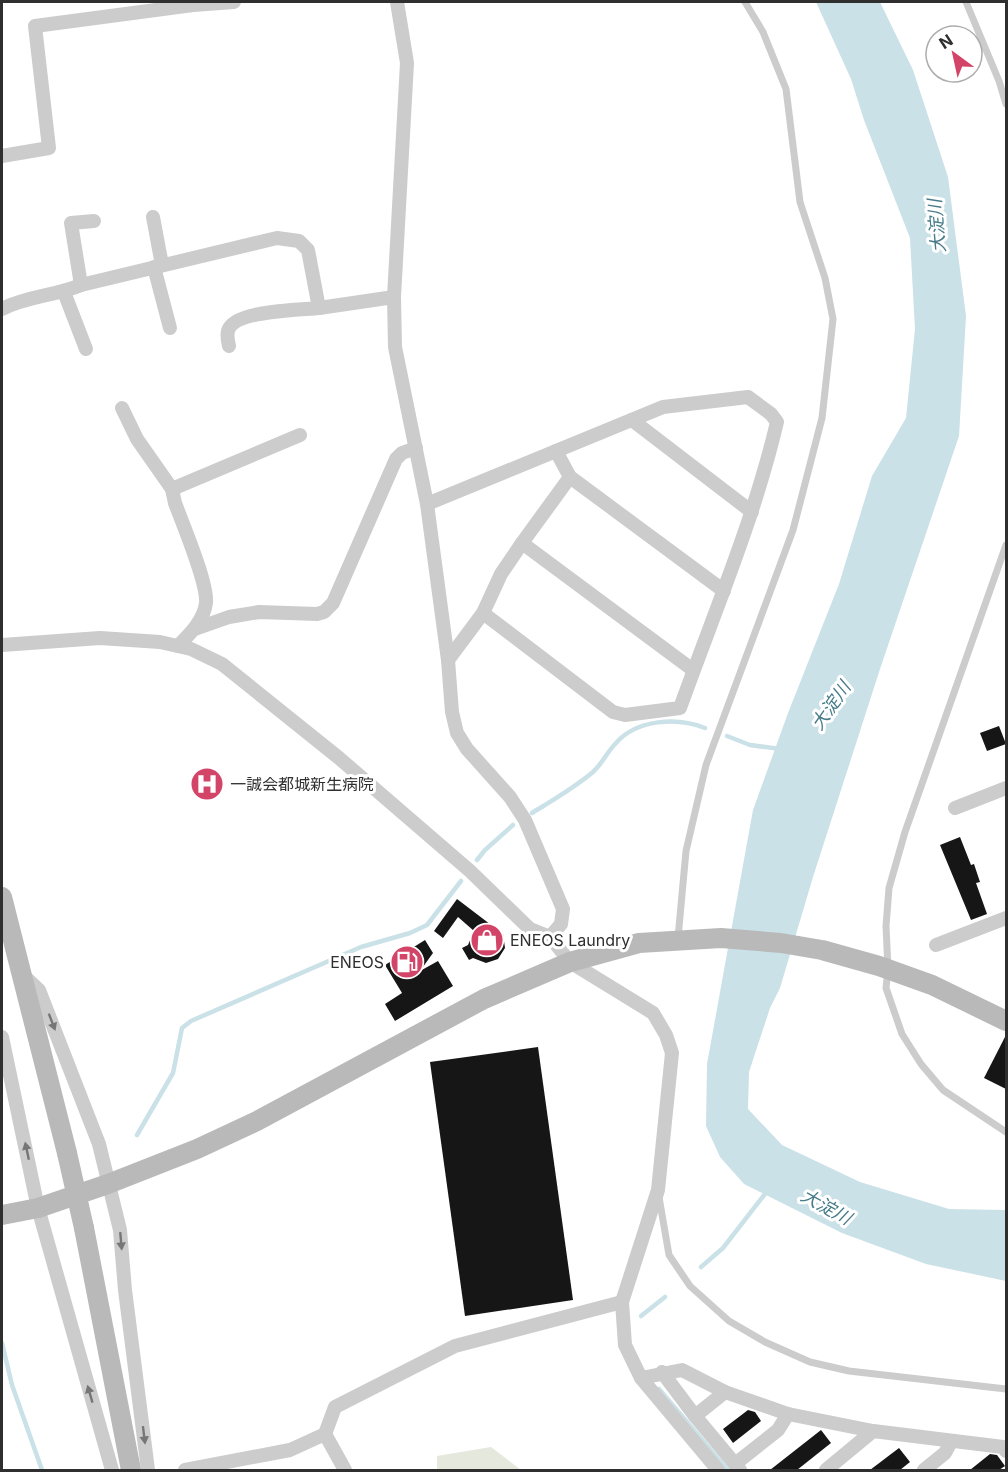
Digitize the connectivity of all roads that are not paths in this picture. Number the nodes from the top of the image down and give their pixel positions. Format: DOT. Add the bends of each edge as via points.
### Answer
graph roads {
  1 [pos="234,2"];
  2 [pos="397,2"];
  3 [pos="745,2"];
  4 [pos="966,2"];
  5 [pos="193,3"];
  6 [pos="1006,104"];
  7 [pos="2,156"];
  8 [pos="153,217"];
  9 [pos="94,221"];
  10 [pos="158,266"];
  11 [pos="81,285"];
  12 [pos="64,292"];
  13 [pos="394,297"];
  14 [pos="319,308"];
  15 [pos="2,309"];
  16 [pos="170,328"];
  17 [pos="229,346"];
  18 [pos="86,349"];
  19 [pos="122,408"];
  20 [pos="632,420"];
  21 [pos="300,435"];
  22 [pos="416,448"];
  23 [pos="556,452"];
  24 [pos="570,477"];
  25 [pos="172,489"];
  26 [pos="427,504"];
  27 [pos="752,512"];
  28 [pos="522,543"];
  29 [pos="1006,545"];
  30 [pos="724,591"];
  31 [pos="483,613"];
  32 [pos="195,629"];
  33 [pos="2,645"];
  34 [pos="178,646"];
  35 [pos="448,660"];
  36 [pos="693,670"];
  37 [pos="1006,788"];
  38 [pos="955,808"];
  39 [pos="2,897"];
  40 [pos="1006,918"];
  41 [pos="550,937"];
  42 [pos="683,939"];
  43 [pos="936,945"];
  44 [pos="570,962"];
  45 [pos="883,967"];
  46 [pos="22,974"];
  47 [pos="1006,1021"];
  48 [pos="2,1037"];
  49 [pos="1006,1132"];
  50 [pos="108,1184"];
  51 [pos="658,1190"];
  52 [pos="38,1208"];
  53 [pos="2,1215"];
  54 [pos="622,1302"];
  55 [pos="662,1372"];
  56 [pos="641,1378"];
  57 [pos="1006,1389"];
  58 [pos="725,1392"];
  59 [pos="788,1414"];
  60 [pos="695,1416"];
  61 [pos="873,1431"];
  62 [pos="325,1434"];
  63 [pos="951,1442"];
  64 [pos="1006,1451"];
  65 [pos="738,1467"];
  66 [pos="112,1470"];
  67 [pos="131,1470"];
  68 [pos="148,1470"];
  69 [pos="185,1470"];
  70 [pos="345,1470"];
  71 [pos="718,1470"];
  72 [pos="826,1470"];
  73 [pos="924,1470"];
  1 -- 5 [label="street"];
  2 -- 13 [label="street" via="407,63"];
  3 -- 42 [label="lane" via="763,32 786,89 800,202 825,278 833,319 822,417 793,530 706,765 686,851"];
  4 -- 6 [label="lane"];
  5 -- 7 [label="street" via="35,26 49,148"];
  8 -- 10 [label="street"];
  9 -- 11 [label="street" via="71,223"];
  10 -- 11 [label="street"];
  10 -- 14 [label="street" via="277,238 299,241 308,250"];
  10 -- 16 [label="street"];
  11 -- 12 [label="street"];
  12 -- 15 [label="street" via="35,296"];
  12 -- 18 [label="street"];
  13 -- 14 [label="street"];
  13 -- 22 [label="street" via="395,347"];
  14 -- 17 [label="street" via="248,315 234,322 228,331"];
  19 -- 25 [label="street" via="137,440"];
  20 -- 23 [label="street"];
  20 -- 27 [label="street"];
  20 -- 27 [label="street" via="663,407 748,397 771,414 777,422"];
  21 -- 25 [label="street"];
  22 -- 26 [label="street"];
  22 -- 32 [label="street" via="396,459 333,603 324,612 259,612 229,616"];
  23 -- 24 [label="street"];
  23 -- 26 [label="street"];
  24 -- 28 [label="street"];
  24 -- 30 [label="street"];
  25 -- 32 [label="street" via="206,589 206,605"];
  26 -- 35 [label="street"];
  27 -- 30 [label="street"];
  28 -- 31 [label="street" via="501,574"];
  28 -- 36 [label="street"];
  29 -- 45 [label="lane" via="905,832 889,888"];
  30 -- 36 [label="street"];
  31 -- 35 [label="street"];
  31 -- 36 [label="street" via="613,712 624,715 680,708"];
  32 -- 34 [label="street"];
  33 -- 34 [label="street" via="100,638"];
  34 -- 41 [label="street" via="222,664 383,795 530,930"];
  35 -- 41 [label="street" via="457,733 525,820 563,909 561,924"];
  37 -- 38 [label="street"];
  39 -- 46 [label="street"];
  40 -- 43 [label="street"];
  41 -- 44 [label="street"];
  42 -- 44 [label="street" via="639,943"];
  42 -- 45 [label="street" via="781,943"];
  44 -- 50 [label="street" via="484,999 257,1121"];
  44 -- 51 [label="street" via="653,1013 666,1035 672,1053"];
  45 -- 47 [label="street" via="932,985"];
  45 -- 49 [label="lane" via="902,1034 921,1064 944,1090"];
  46 -- 50 [label="street, one-way" via="39,990 99,1144"];
  46 -- 67 [label="street, bridge" via="84,1228"];
  52 -- 48 [label="street, one-way"];
  50 -- 52 [label="street"];
  50 -- 68 [label="street, one-way" via="120,1230"];
  51 -- 54 [label="street"];
  51 -- 57 [label="lane" via="669,1255 690,1286 729,1321 765,1342 810,1362 849,1371"];
  52 -- 53 [label="street"];
  66 -- 52 [label="street, one-way"];
  54 -- 56 [label="street" via="625,1345"];
  54 -- 62 [label="street" via="455,1346 335,1407"];
  55 -- 56 [label="street"];
  55 -- 58 [label="street" via="682,1370"];
  55 -- 60 [label="street"];
  56 -- 71 [label="street"];
  58 -- 59 [label="street"];
  58 -- 60 [label="street"];
  59 -- 61 [label="street"];
  59 -- 65 [label="street" via="778,1430"];
  60 -- 65 [label="street"];
  61 -- 63 [label="street"];
  61 -- 72 [label="street"];
  62 -- 69 [label="street" via="291,1450"];
  62 -- 70 [label="street"];
  63 -- 64 [label="street" via="1003,1447"];
  63 -- 73 [label="street" via="945,1453"];
}
